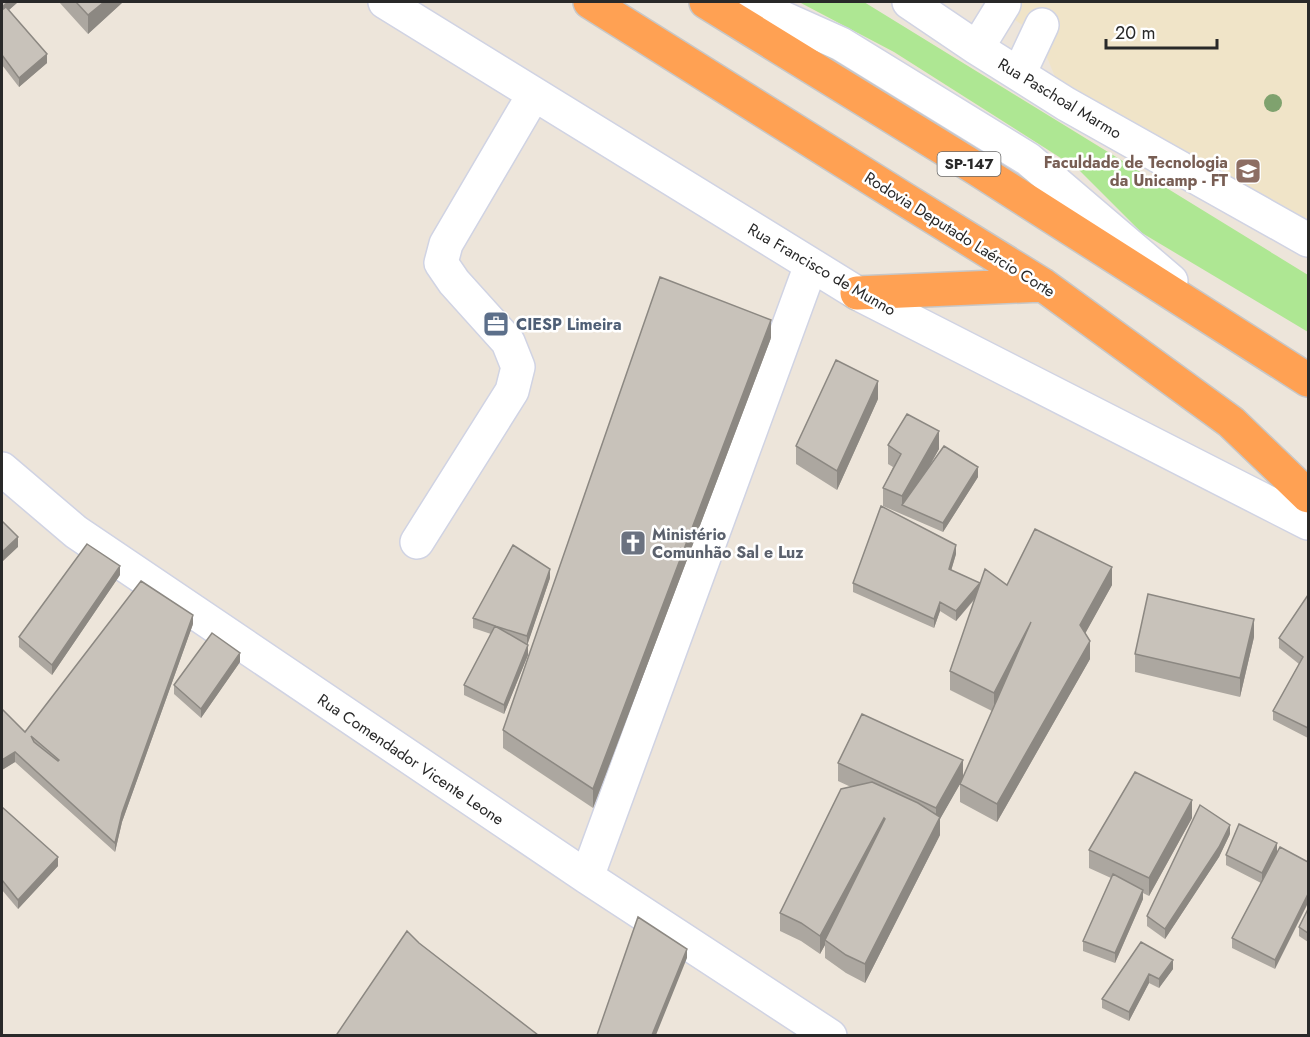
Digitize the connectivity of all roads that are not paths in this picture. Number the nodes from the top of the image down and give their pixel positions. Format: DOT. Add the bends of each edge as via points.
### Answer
graph roads {
  1 [pos="386,2"];
  2 [pos="590,2"];
  3 [pos="706,2"];
  4 [pos="747,2"];
  5 [pos="909,2"];
  6 [pos="1004,4"];
  7 [pos="1042,25"];
  8 [pos="977,48"];
  9 [pos="1019,74"];
  10 [pos="534,94"];
  11 [pos="1308,240"];
  12 [pos="811,265"];
  13 [pos="1043,285"];
  14 [pos="857,293"];
  15 [pos="1230,330"];
  16 [pos="1308,380"];
  17 [pos="2,470"];
  18 [pos="1308,496"];
  19 [pos="1308,523"];
  20 [pos="417,542"];
  21 [pos="587,877"];
  22 [pos="830,1035"];
  1 -- 10 [label="street, Rua Francisco de Munno"];
  2 -- 13 [label="highway, Rodovia Deputado Laércio Corte"];
  3 -- 15 [label="highway, SP-147"];
  4 -- 15 [label="street" via="841,44 1028,159"];
  5 -- 8 [label="street, Rua Paschoal Marmo"];
  6 -- 8 [label="street"];
  7 -- 9 [label="street"];
  8 -- 9 [label="street, Rua Paschoal Marmo"];
  9 -- 11 [label="street, Rua Paschoal Marmo"];
  10 -- 12 [label="street, Rua Francisco de Munno"];
  10 -- 20 [label="street" via="446,244 441,262 508,342 518,367 512,391"];
  12 -- 14 [label="street, Rua Francisco de Munno"];
  12 -- 21 [label="street"];
  13 -- 14 [label="highway"];
  13 -- 18 [label="highway, Rodovia Deputado Laércio Corte" via="1231,422"];
  14 -- 19 [label="street, Rua Francisco de Munno"];
  15 -- 16 [label="highway, SP-147"];
  17 -- 21 [label="street, Rua Comendador Vicente Leone" via="76,532"];
  21 -- 22 [label="street, Rua Comendador Vicente Leone"];
}
